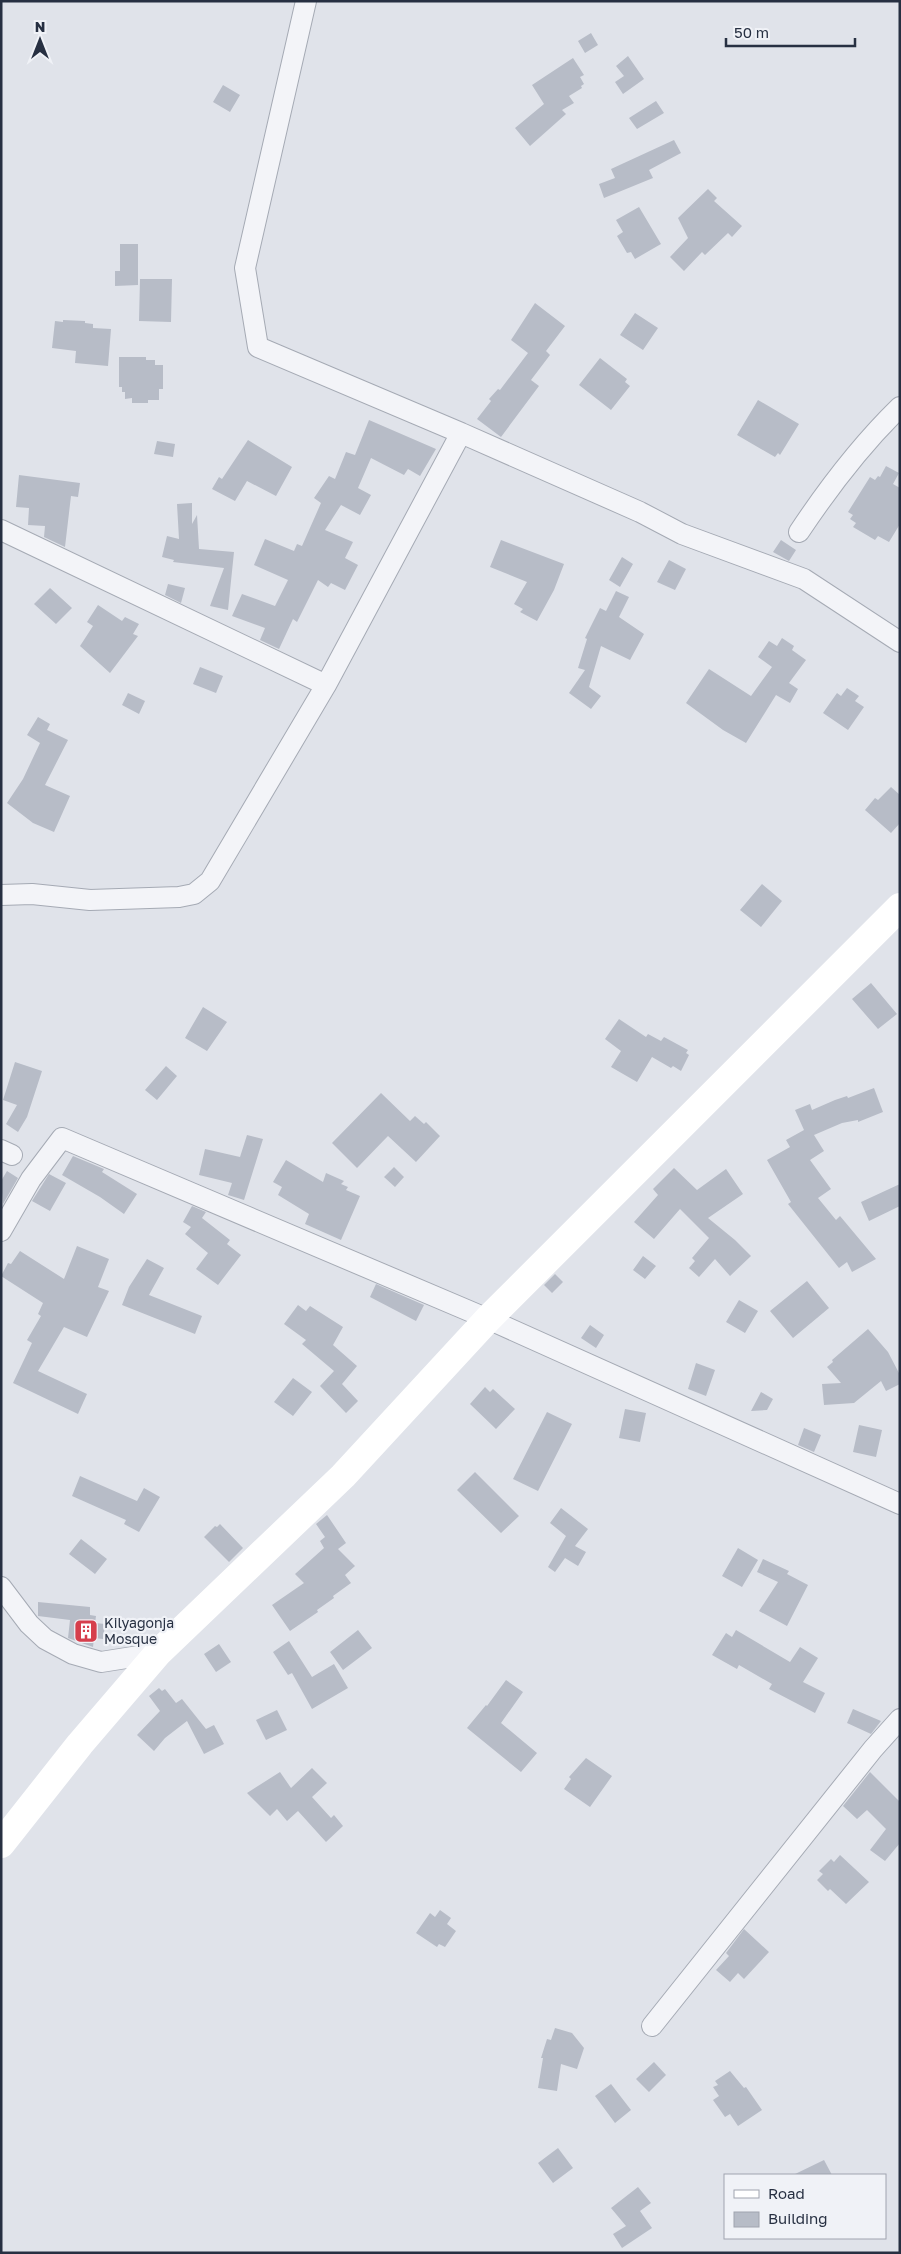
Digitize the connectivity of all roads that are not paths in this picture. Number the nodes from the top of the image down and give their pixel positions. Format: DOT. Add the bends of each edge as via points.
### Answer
graph roads {
  1 [pos="306,1"];
  2 [pos="900,407"];
  3 [pos="461,433"];
  4 [pos="1,530"];
  5 [pos="799,532"];
  6 [pos="900,642"];
  7 [pos="326,685"];
  8 [pos="1,894"];
  9 [pos="900,907"];
  10 [pos="1,1231"];
  11 [pos="488,1319"];
  12 [pos="900,1504"];
  13 [pos="1,1587"];
  14 [pos="158,1652"];
  15 [pos="900,1719"];
  16 [pos="1,1844"];
  17 [pos="652,2026"];
  1 -- 3 [label="street" via="245,268 258,347"];
  2 -- 5 [label="street" via="877,429 828,489"];
  3 -- 6 [label="street" via="640,512 682,534 804,579"];
  3 -- 7 [label="street"];
  4 -- 7 [label="street"];
  7 -- 8 [label="street" via="210,881 194,894 90,900"];
  9 -- 11 [label="street"];
  10 -- 11 [label="street" via="31,1178 62,1138"];
  11 -- 12 [label="street"];
  11 -- 14 [label="street" via="343,1476"];
  13 -- 14 [label="street" via="29,1624 45,1639 73,1654 101,1662"];
  14 -- 16 [label="street"];
  15 -- 17 [label="street"];
}
